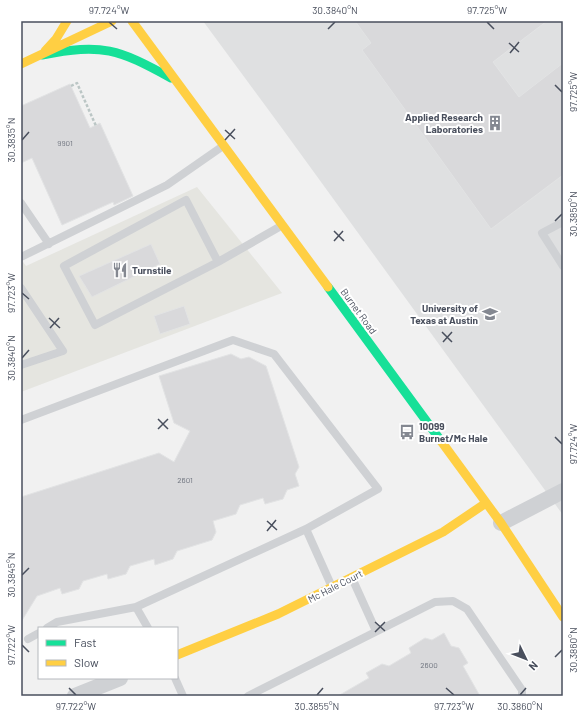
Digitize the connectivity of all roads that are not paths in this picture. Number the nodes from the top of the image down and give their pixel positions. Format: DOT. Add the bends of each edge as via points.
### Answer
graph roads {
  1 [pos="67,21"];
  2 [pos="112,21"];
  3 [pos="132,21"];
  4 [pos="42,55"];
  5 [pos="21,64"];
  6 [pos="177,81"];
  7 [pos="224,146"];
  8 [pos="21,203"];
  9 [pos="563,222"];
  10 [pos="282,225"];
  11 [pos="49,244"];
  12 [pos="21,257"];
  13 [pos="218,262"];
  14 [pos="563,266"];
  15 [pos="21,288"];
  16 [pos="21,365"];
  17 [pos="21,420"];
  18 [pos="563,491"];
  19 [pos="486,503"];
  20 [pos="500,523"];
  21 [pos="306,529"];
  22 [pos="352,578"];
  23 [pos="332,587"];
  24 [pos="136,607"];
  25 [pos="563,617"];
  26 [pos="49,627"];
  27 [pos="147,627"];
  28 [pos="376,631"];
  29 [pos="38,633"];
  30 [pos="28,639"];
  31 [pos="178,655"];
  32 [pos="118,679"];
  33 [pos="175,679"];
  34 [pos="75,696"];
  35 [pos="183,696"];
  36 [pos="248,696"];
  37 [pos="522,696"];
  1 -- 4 [label="main road"];
  2 -- 4 [label="main road"];
  3 -- 6 [label="main road, Burnet Road"];
  4 -- 5 [label="main road"];
  4 -- 6 [label="main road" via="104,48 121,52"];
  6 -- 7 [label="main road, Burnet Road"];
  7 -- 10 [label="main road, Burnet Road"];
  7 -- 11 [label="lane" via="166,185"];
  8 -- 11 [label="lane"];
  9 -- 14 [label="lane" via="542,233"];
  10 -- 13 [label="lane"];
  10 -- 19 [label="main road, Burnet Road"];
  11 -- 12 [label="lane"];
  13 -- 13 [label="lane" via="95,326 64,266 186,200"];
  15 -- 16 [label="lane" via="63,351"];
  17 -- 21 [label="lane" via="233,340 274,354 378,488"];
  18 -- 20 [label="street"];
  19 -- 20 [label="main road, Burnet Road"];
  19 -- 22 [label="main road, Mc Hale Court" via="443,532"];
  20 -- 25 [label="main road, Burnet Road"];
  21 -- 23 [label="lane"];
  21 -- 24 [label="lane"];
  22 -- 23 [label="main road, Mc Hale Court"];
  22 -- 28 [label="lane"];
  23 -- 31 [label="main road, Mc Hale Court" via="278,614"];
  24 -- 26 [label="lane" via="57,622"];
  24 -- 27 [label="lane"];
  28 -- 36 [label="lane"];
  28 -- 37 [label="lane" via="435,602 453,602 467,609 522,690"];
  29 -- 30 [label="lane"];
  32 -- 34 [label="street"];
  33 -- 35 [label="lane"];
}
